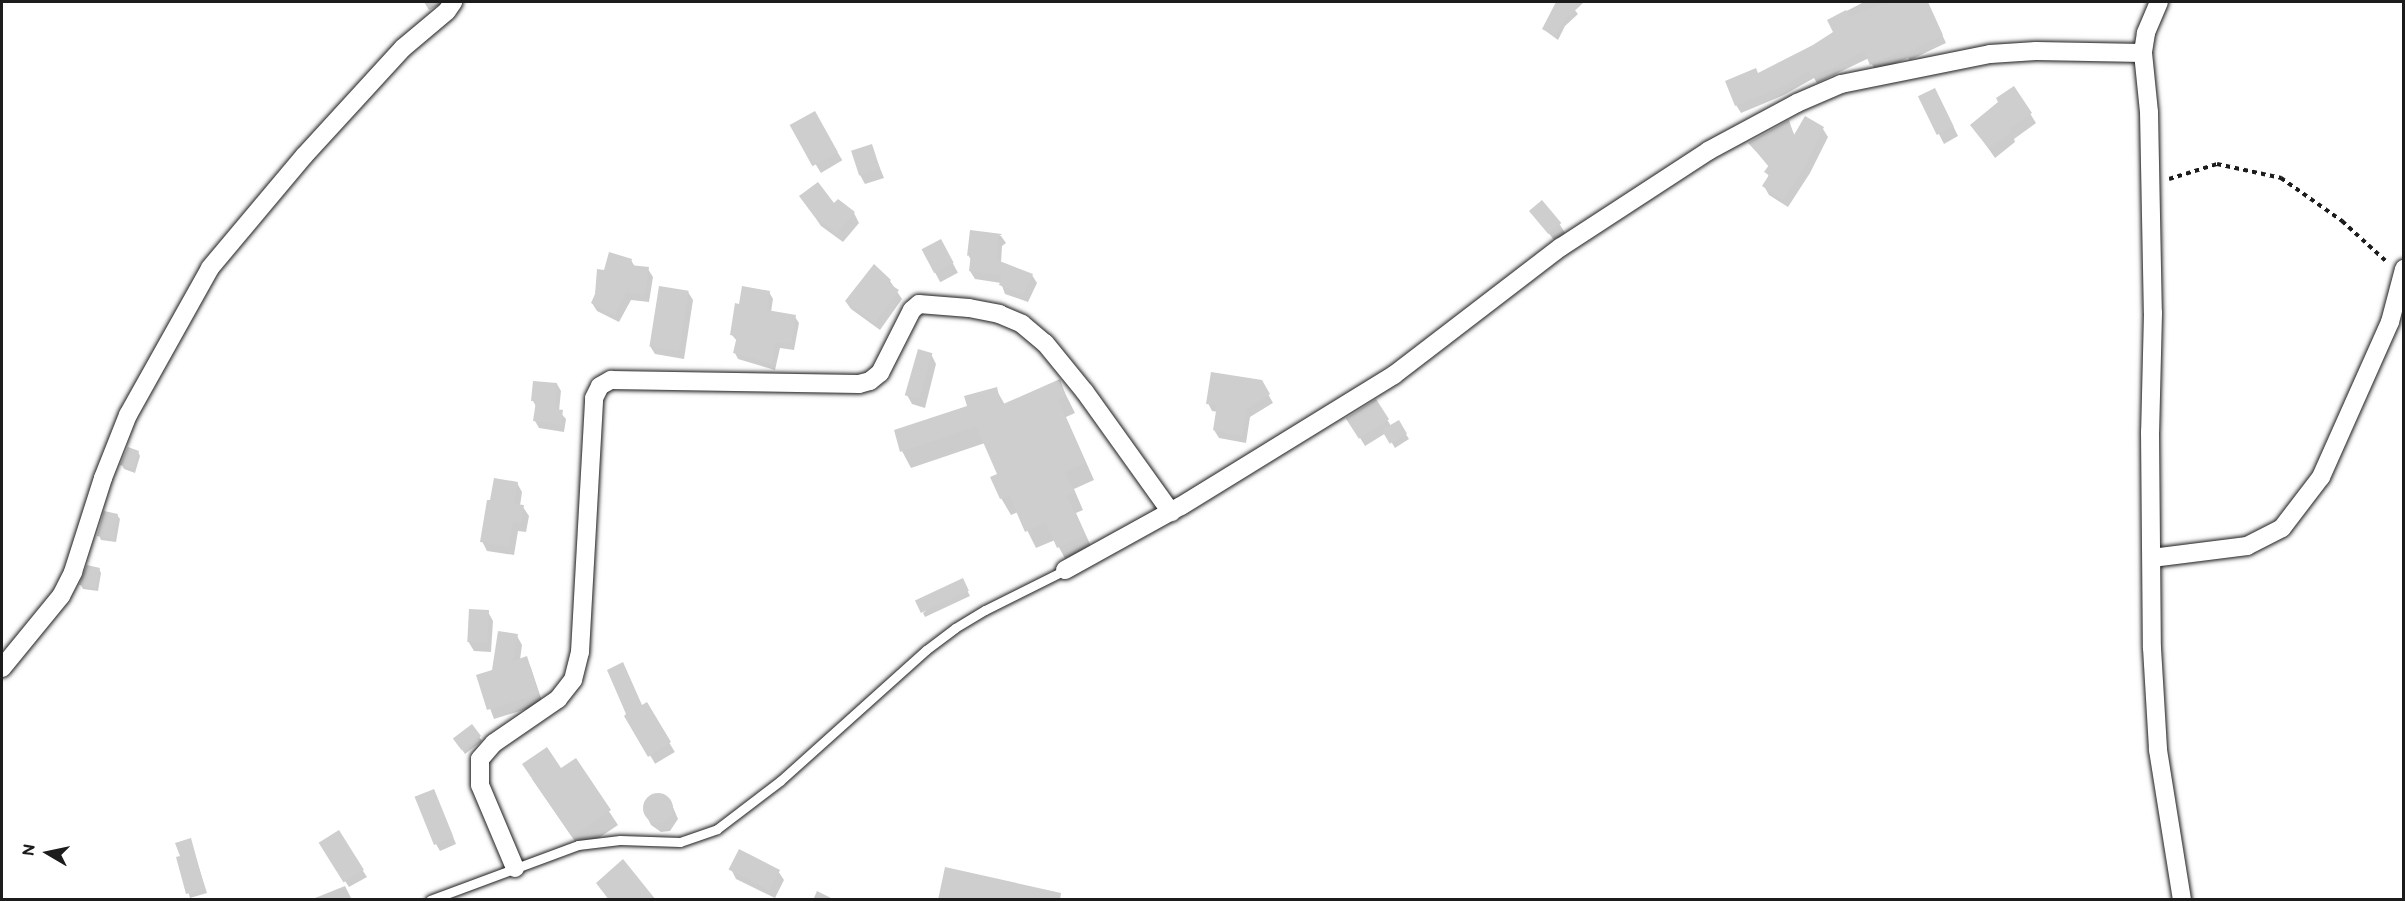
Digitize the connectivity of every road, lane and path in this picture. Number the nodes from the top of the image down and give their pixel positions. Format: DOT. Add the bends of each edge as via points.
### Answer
graph roads {
  1 [pos="453,2"];
  2 [pos="2159,2"];
  3 [pos="2143,53"];
  4 [pos="2151,185"];
  5 [pos="2402,274"];
  6 [pos="1171,512"];
  7 [pos="2152,558"];
  8 [pos="1065,570"];
  9 [pos="2,668"];
  10 [pos="515,868"];
  11 [pos="430,900"];
  12 [pos="2182,900"];
  1 -- 9 [label="street" via="403,48 304,156 210,268 128,415 61,596"];
  2 -- 3 [label="street" via="2146,33"];
  3 -- 4 [label="street"];
  3 -- 6 [label="street" via="1990,54 1841,84 1797,103 1660,182 1561,247 1395,375"];
  4 -- 5 [label="path" via="2217,164 2281,178 2342,221"];
  4 -- 7 [label="street"];
  5 -- 7 [label="street" via="2390,322 2321,477 2282,528 2247,546"];
  6 -- 8 [label="street"];
  6 -- 10 [label="street" via="1045,343 1022,324 999,314 919,304 912,310 880,374 859,384 611,380 600,386 594,398 580,652 573,680 558,699 494,743 480,759 480,785"];
  7 -- 12 [label="street" via="2153,694"];
  8 -- 10 [label="lane" via="955,628 780,781 717,829 680,842 620,840 578,845"];
  10 -- 11 [label="lane"];
}
